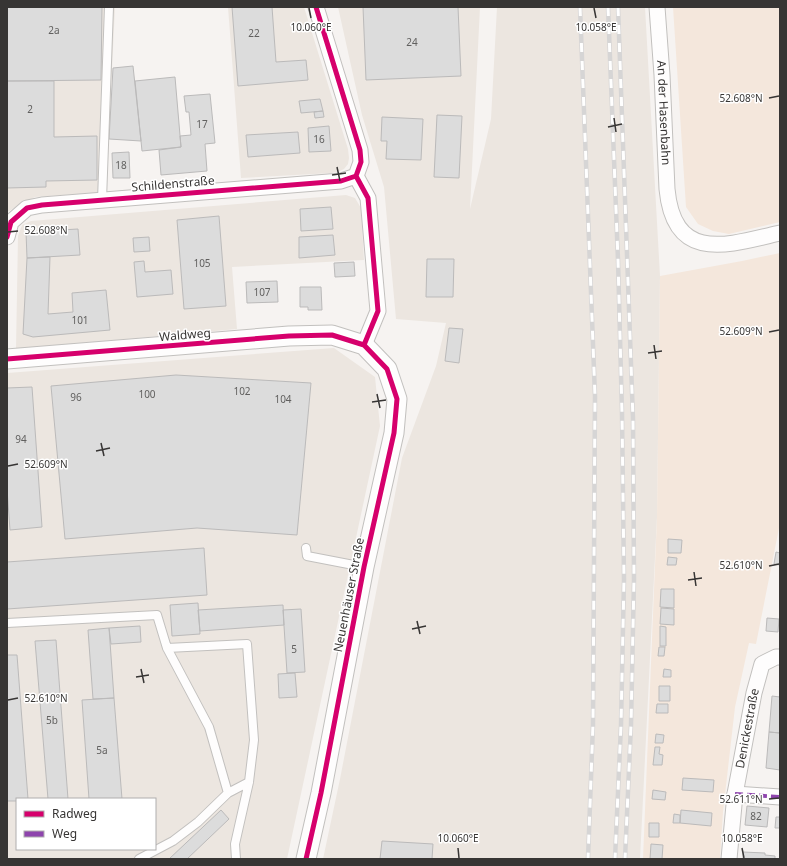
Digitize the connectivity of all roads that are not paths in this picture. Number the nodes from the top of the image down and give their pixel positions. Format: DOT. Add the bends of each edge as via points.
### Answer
graph roads {
  1 [pos="109,7"];
  2 [pos="316,7"];
  3 [pos="657,7"];
  4 [pos="356,176"];
  5 [pos="102,200"];
  6 [pos="780,233"];
  7 [pos="7,237"];
  8 [pos="368,337"];
  9 [pos="7,359"];
  10 [pos="306,548"];
  11 [pos="364,567"];
  12 [pos="7,623"];
  13 [pos="168,648"];
  14 [pos="780,657"];
  15 [pos="249,782"];
  16 [pos="228,793"];
  17 [pos="735,794"];
  18 [pos="780,797"];
  19 [pos="139,859"];
  20 [pos="236,859"];
  21 [pos="306,859"];
  22 [pos="729,859"];
  1 -- 5 [label="lane"];
  2 -- 4 [label="street" via="360,150 361,162"];
  3 -- 6 [label="street, An der Hasenbahn" via="668,204 672,218 686,235 709,245 732,244"];
  4 -- 5 [label="street, Schildenstraße" via="341,181"];
  4 -- 8 [label="street" via="368,198 378,311"];
  5 -- 7 [label="street, Schildenstraße" via="28,208 11,222"];
  8 -- 9 [label="street, Waldweg" via="289,336"];
  8 -- 11 [label="street, Neuenhäuser Straße" via="387,369 397,399 394,433"];
  10 -- 11 [label="lane" via="307,556"];
  11 -- 21 [label="street, Neuenhäuser Straße"];
  12 -- 13 [label="lane" via="157,615"];
  13 -- 15 [label="lane" via="247,644 254,740"];
  13 -- 16 [label="lane" via="209,727"];
  14 -- 17 [label="street, Denickestraße" via="762,664"];
  15 -- 16 [label="lane"];
  15 -- 20 [label="lane" via="235,844"];
  16 -- 19 [label="lane" via="198,822 173,841"];
  17 -- 18 [label="street"];
  17 -- 22 [label="street, Denickestraße"];
}
